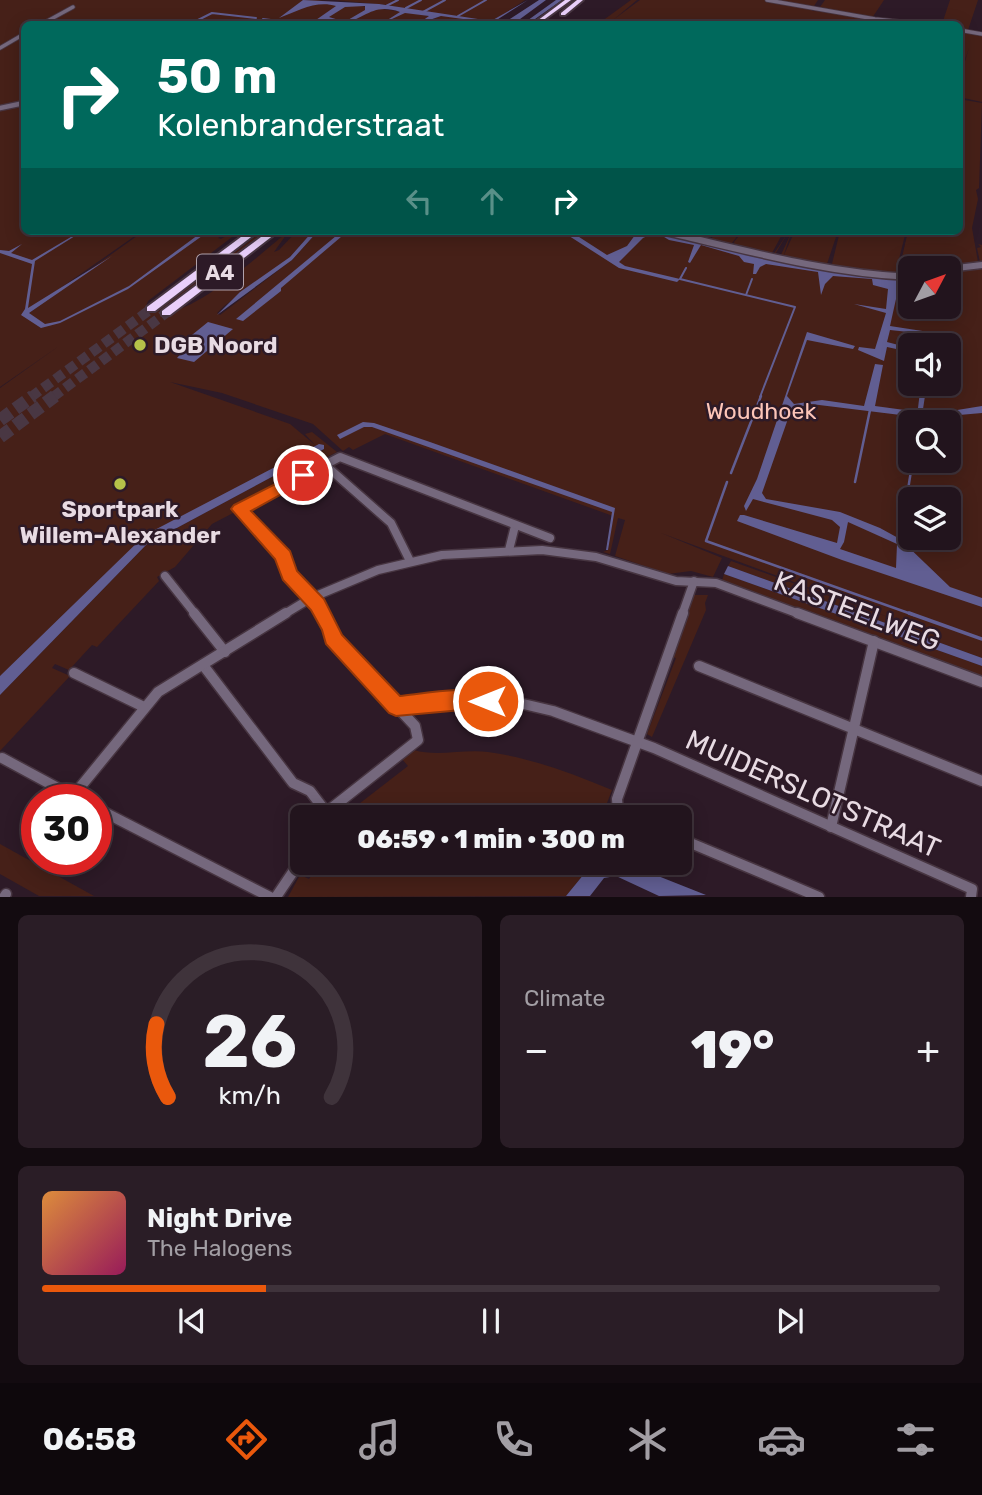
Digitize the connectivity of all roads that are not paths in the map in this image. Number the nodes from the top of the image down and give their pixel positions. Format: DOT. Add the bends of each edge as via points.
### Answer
graph roads {
  1 [pos="568,0"];
  2 [pos="580,0"];
  3 [pos="767,0"];
  4 [pos="73,7"];
  5 [pos="47,21"];
  6 [pos="539,21"];
  7 [pos="552,21"];
  8 [pos="896,21"];
  9 [pos="963,31"];
  10 [pos="982,34"];
  11 [pos="21,36"];
  12 [pos="0,48"];
  13 [pos="21,104"];
  14 [pos="0,108"];
  15 [pos="242,235"];
  16 [pos="249,235"];
  17 [pos="270,235"];
  18 [pos="679,235"];
  19 [pos="982,265"];
  20 [pos="961,267"];
  21 [pos="898,276"];
  22 [pos="166,313"];
  23 [pos="324,464"];
  24 [pos="515,526"];
  25 [pos="550,538"];
  26 [pos="509,550"];
  27 [pos="410,561"];
  28 [pos="165,576"];
  29 [pos="694,581"];
  30 [pos="311,598"];
  31 [pos="874,641"];
  32 [pos="225,652"];
  33 [pos="203,665"];
  34 [pos="699,666"];
  35 [pos="74,673"];
  36 [pos="982,682"];
  37 [pos="396,706"];
  38 [pos="144,707"];
  39 [pos="853,729"];
  40 [pos="637,741"];
  41 [pos="2,758"];
  42 [pos="982,781"];
  43 [pos="50,784"];
  44 [pos="86,784"];
  45 [pos="321,805"];
  46 [pos="340,805"];
  47 [pos="617,805"];
  48 [pos="112,816"];
  49 [pos="831,827"];
  50 [pos="692,844"];
  51 [pos="291,875"];
  52 [pos="971,892"];
  53 [pos="270,897"];
  54 [pos="276,897"];
  55 [pos="819,897"];
  1 -- 6 [label="highway"];
  2 -- 7 [label="highway"];
  3 -- 8 [label="street"];
  4 -- 5 [label="street"];
  9 -- 10 [label="street"];
  11 -- 12 [label="street"];
  13 -- 14 [label="street"];
  15 -- 16 [label="highway, A4" via="149,308"];
  17 -- 22 [label="highway, A4"];
  18 -- 21 [label="street" via="821,268"];
  19 -- 20 [label="street"];
  23 -- 24 [label="street" via="342,455"];
  23 -- 27 [label="street" via="391,523"];
  23 -- 30 [label="street" via="240,509 283,556 289,575"];
  24 -- 25 [label="street"];
  24 -- 26 [label="street"];
  26 -- 27 [label="street, KASTEELWEG"];
  26 -- 29 [label="street, KASTEELWEG" via="571,552 676,581"];
  27 -- 30 [label="street, KASTEELWEG"];
  28 -- 32 [label="street"];
  29 -- 31 [label="street, KASTEELWEG" via="716,583"];
  29 -- 40 [label="street"];
  30 -- 32 [label="street, KASTEELWEG"];
  30 -- 37 [label="street" via="333,638"];
  31 -- 36 [label="street, KASTEELWEG"];
  31 -- 39 [label="street"];
  32 -- 33 [label="street, KASTEELWEG"];
  33 -- 38 [label="street, KASTEELWEG" via="158,692"];
  33 -- 45 [label="street" via="293,783 310,791"];
  34 -- 39 [label="street"];
  35 -- 38 [label="street"];
  37 -- 40 [label="street, MUIDERSLOTSTRAAT" via="479,699 519,704"];
  37 -- 46 [label="street" via="415,726 418,740"];
  38 -- 44 [label="street, KASTEELWEG"];
  39 -- 42 [label="street"];
  39 -- 49 [label="street"];
  40 -- 47 [label="street"];
  40 -- 49 [label="street, MUIDERSLOTSTRAAT"];
  41 -- 43 [label="street"];
  48 -- 53 [label="street"];
  49 -- 52 [label="street, MUIDERSLOTSTRAAT"];
  50 -- 55 [label="street"];
  51 -- 54 [label="street"];
}
